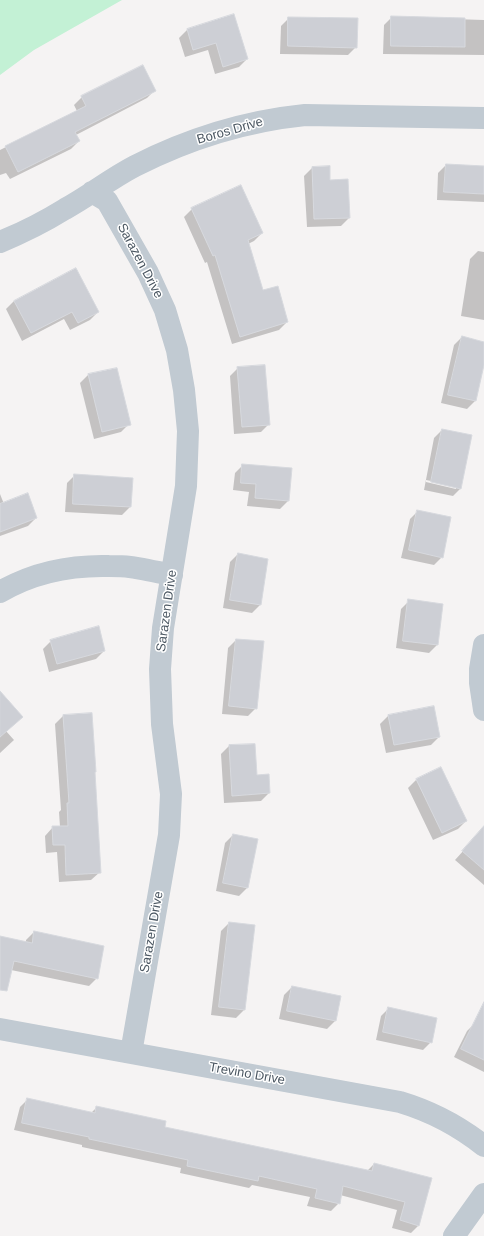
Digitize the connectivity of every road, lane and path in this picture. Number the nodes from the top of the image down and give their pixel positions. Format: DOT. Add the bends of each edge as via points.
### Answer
graph roads {
  1 [pos="484,118"];
  2 [pos="92,192"];
  3 [pos="0,242"];
  4 [pos="172,575"];
  5 [pos="0,592"];
  6 [pos="484,645"];
  7 [pos="484,710"];
  8 [pos="0,1029"];
  9 [pos="131,1053"];
  10 [pos="484,1146"];
  11 [pos="484,1194"];
  12 [pos="454,1236"];
  1 -- 2 [label="street, Boros Drive" via="305,115 278,118 237,126 185,144 135,166"];
  2 -- 3 [label="street, Boros Drive" via="65,210"];
  2 -- 4 [label="street, Sarazen Drive" via="107,201 148,273 165,310 177,350 188,431 186,486"];
  4 -- 5 [label="street" via="128,566 88,565 60,569"];
  4 -- 9 [label="street, Sarazen Drive" via="163,628 160,669 162,724 171,794 169,835"];
  6 -- 7 [label="street" via="480,669"];
  8 -- 9 [label="street, Trevino Drive"];
  9 -- 10 [label="street, Trevino Drive" via="400,1102 450,1123"];
  11 -- 12 [label="street"];
}
